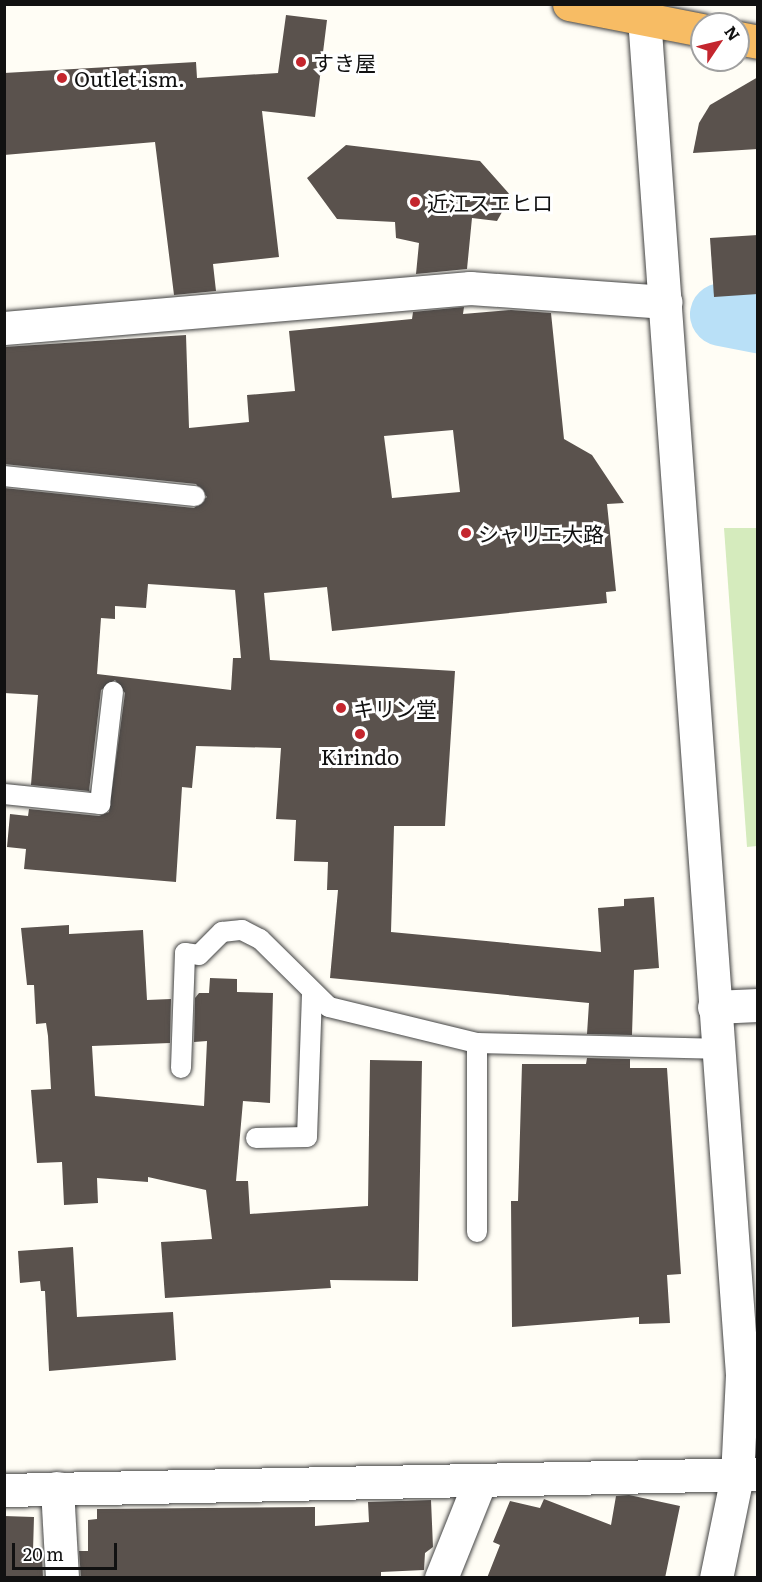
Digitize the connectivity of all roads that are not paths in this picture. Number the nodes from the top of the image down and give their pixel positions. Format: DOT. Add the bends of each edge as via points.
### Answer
graph roads {
  1 [pos="569,4"];
  2 [pos="644,17"];
  3 [pos="690,27"];
  4 [pos="665,302"];
  5 [pos="4,328"];
  6 [pos="4,476"];
  7 [pos="195,496"];
  8 [pos="113,692"];
  9 [pos="4,794"];
  10 [pos="312,993"];
  11 [pos="758,1005"];
  12 [pos="714,1007"];
  13 [pos="477,1043"];
  14 [pos="715,1049"];
  15 [pos="181,1068"];
  16 [pos="256,1138"];
  17 [pos="477,1232"];
  18 [pos="747,1475"];
  19 [pos="480,1481"];
  20 [pos="57,1488"];
  21 [pos="4,1490"];
  22 [pos="62,1578"];
  23 [pos="441,1578"];
  24 [pos="716,1578"];
  1 -- 2 [label="highway"];
  2 -- 3 [label="highway"];
  2 -- 4 [label="street"];
  4 -- 5 [label="street" via="470,288"];
  4 -- 12 [label="street"];
  6 -- 7 [label="lane"];
  8 -- 9 [label="lane" via="100,804"];
  10 -- 13 [label="lane" via="329,1007"];
  10 -- 15 [label="lane" via="260,939 242,930 222,932 199,955 185,953"];
  10 -- 16 [label="lane" via="307,1137"];
  11 -- 12 [label="street"];
  12 -- 14 [label="street"];
  13 -- 14 [label="lane"];
  13 -- 17 [label="lane"];
  14 -- 18 [label="street" via="735,1245"];
  18 -- 19 [label="street"];
  18 -- 24 [label="street"];
  19 -- 20 [label="street"];
  19 -- 23 [label="street"];
  20 -- 21 [label="street"];
  20 -- 22 [label="street"];
}
